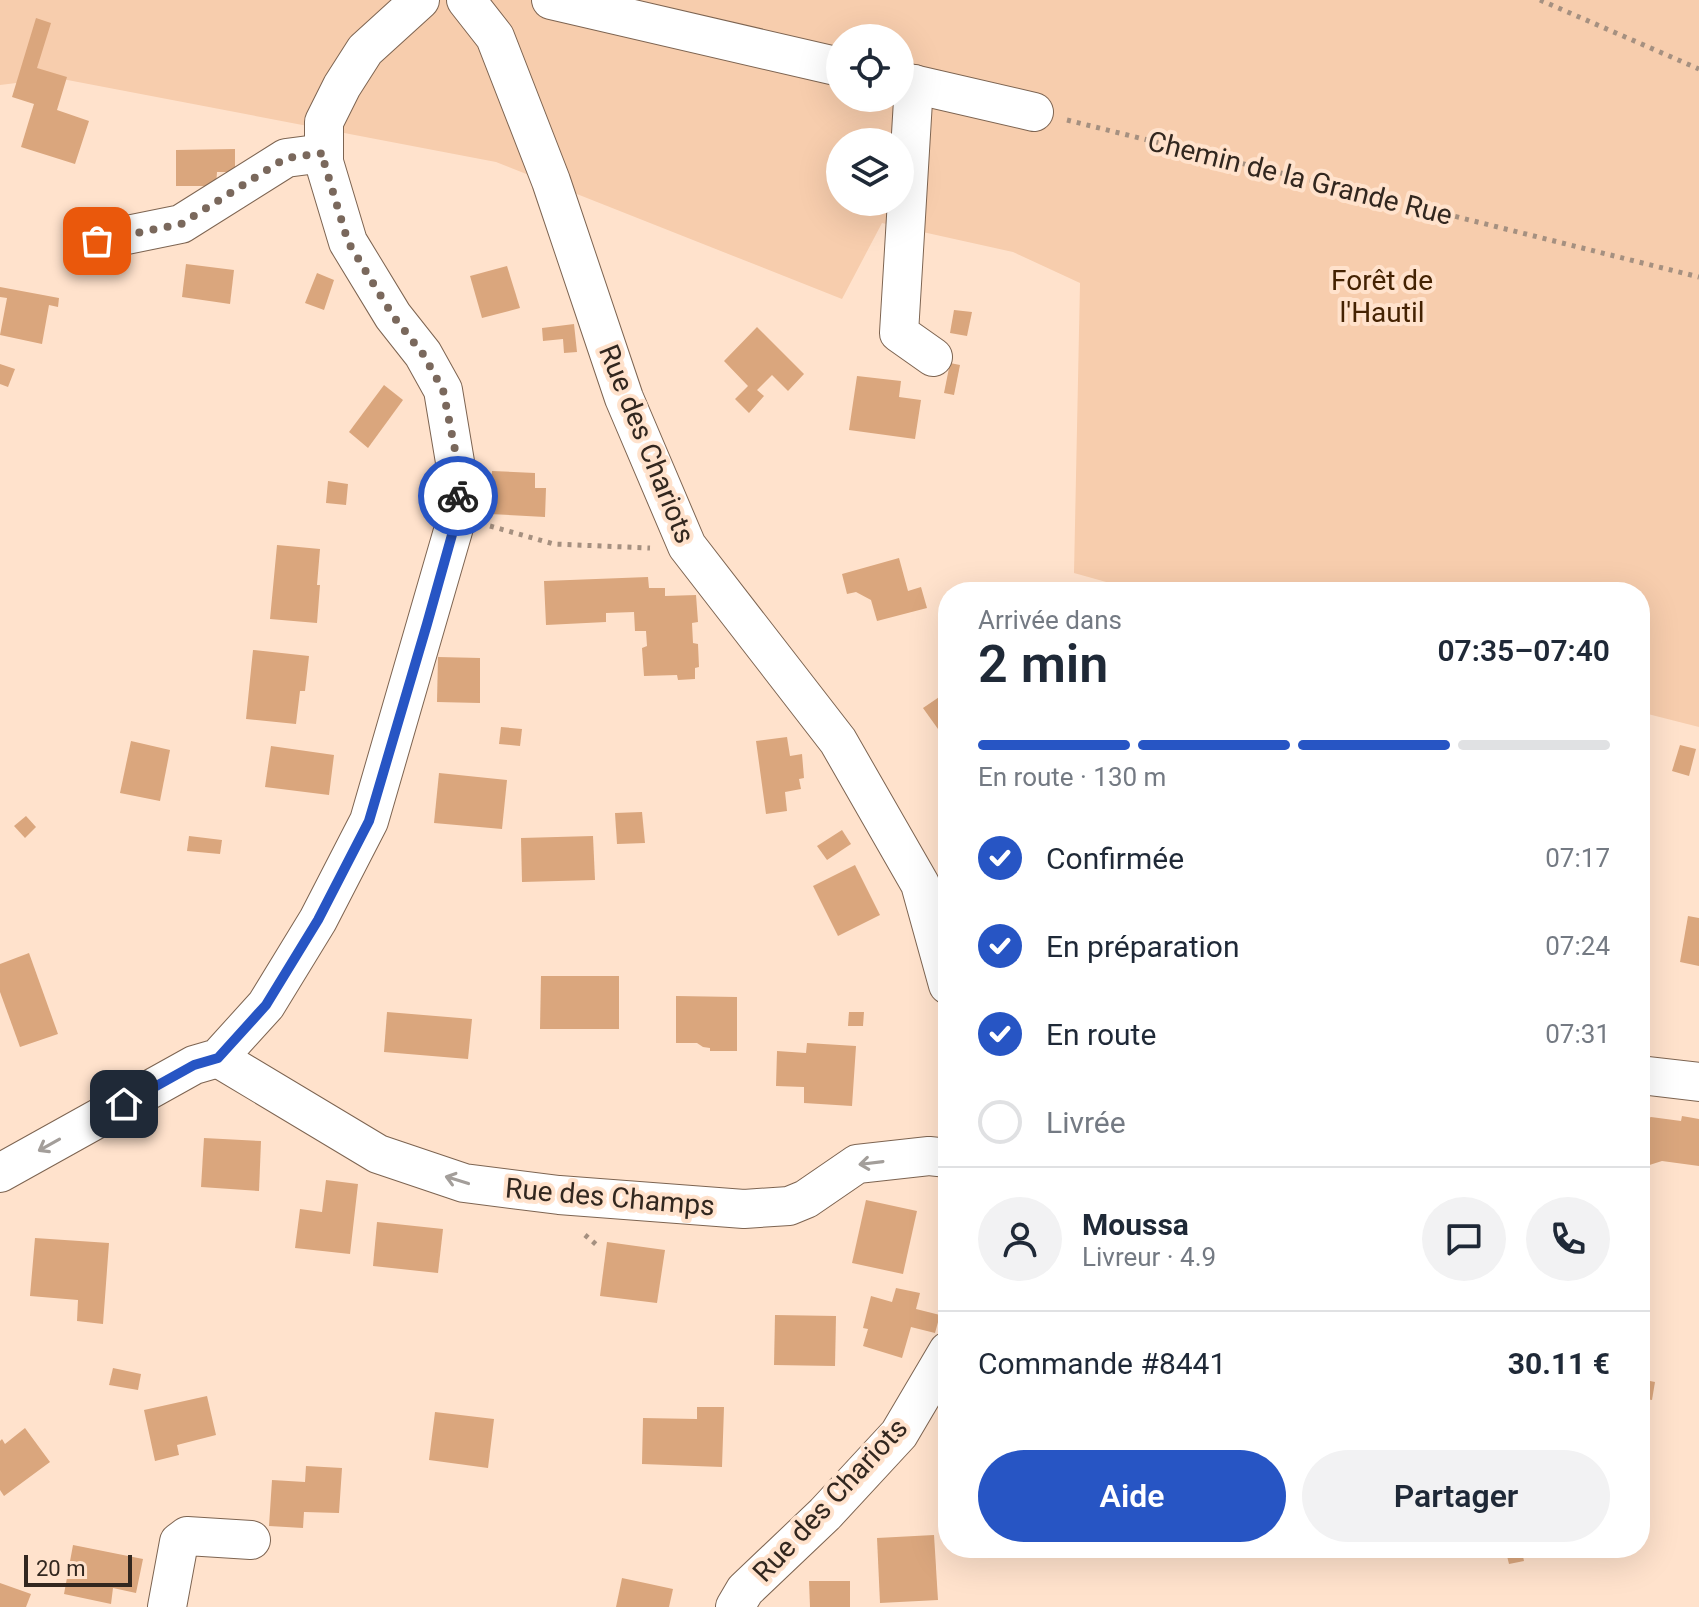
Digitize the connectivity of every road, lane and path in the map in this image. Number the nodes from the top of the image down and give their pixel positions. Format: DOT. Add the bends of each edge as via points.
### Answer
graph roads {
  1 [pos="420,0"];
  2 [pos="466,0"];
  3 [pos="551,0"];
  4 [pos="1540,0"];
  5 [pos="826,64"];
  6 [pos="1699,69"];
  7 [pos="914,84"];
  8 [pos="906,112"];
  9 [pos="1034,112"];
  10 [pos="324,153"];
  11 [pos="97,241"];
  12 [pos="1699,277"];
  13 [pos="933,357"];
  14 [pos="457,517"];
  15 [pos="687,546"];
  16 [pos="920,884"];
  17 [pos="938,901"];
  18 [pos="938,949"];
  19 [pos="218,1058"];
  20 [pos="1650,1076"];
  21 [pos="1699,1082"];
  22 [pos="938,1157"];
  23 [pos="0,1173"];
  24 [pos="938,1368"];
  25 [pos="251,1540"];
  26 [pos="167,1607"];
  27 [pos="735,1607"];
  1 -- 10 [label="street" via="365,50 324,122"];
  2 -- 15 [label="street, Rue des Chariots" via="495,37 551,181 624,398"];
  3 -- 5 [label="street"];
  4 -- 6 [label="path"];
  7 -- 9 [label="street"];
  8 -- 13 [label="street" via="899,333"];
  9 -- 12 [label="path, Chemin de la Grande Rue"];
  10 -- 11 [label="street" via="286,158 181,224"];
  10 -- 14 [label="street" via="348,242 443,390 458,480"];
  14 -- 15 [label="path" via="554,544"];
  14 -- 19 [label="street" via="369,821 266,1005"];
  15 -- 16 [label="street, Rue des Chariots" via="838,741"];
  16 -- 17 [label="street"];
  16 -- 18 [label="street, Rue des Chariots"];
  22 -- 19 [label="street, Rue des Champs, one-way" via="857,1164 806,1199 774,1208 509,1190 464,1183 378,1154"];
  19 -- 23 [label="street, one-way" via="194,1065"];
  20 -- 21 [label="street"];
  24 -- 27 [label="street, Rue des Chariots" via="899,1434 745,1590"];
  25 -- 26 [label="street" via="187,1536 179,1542"];
}
